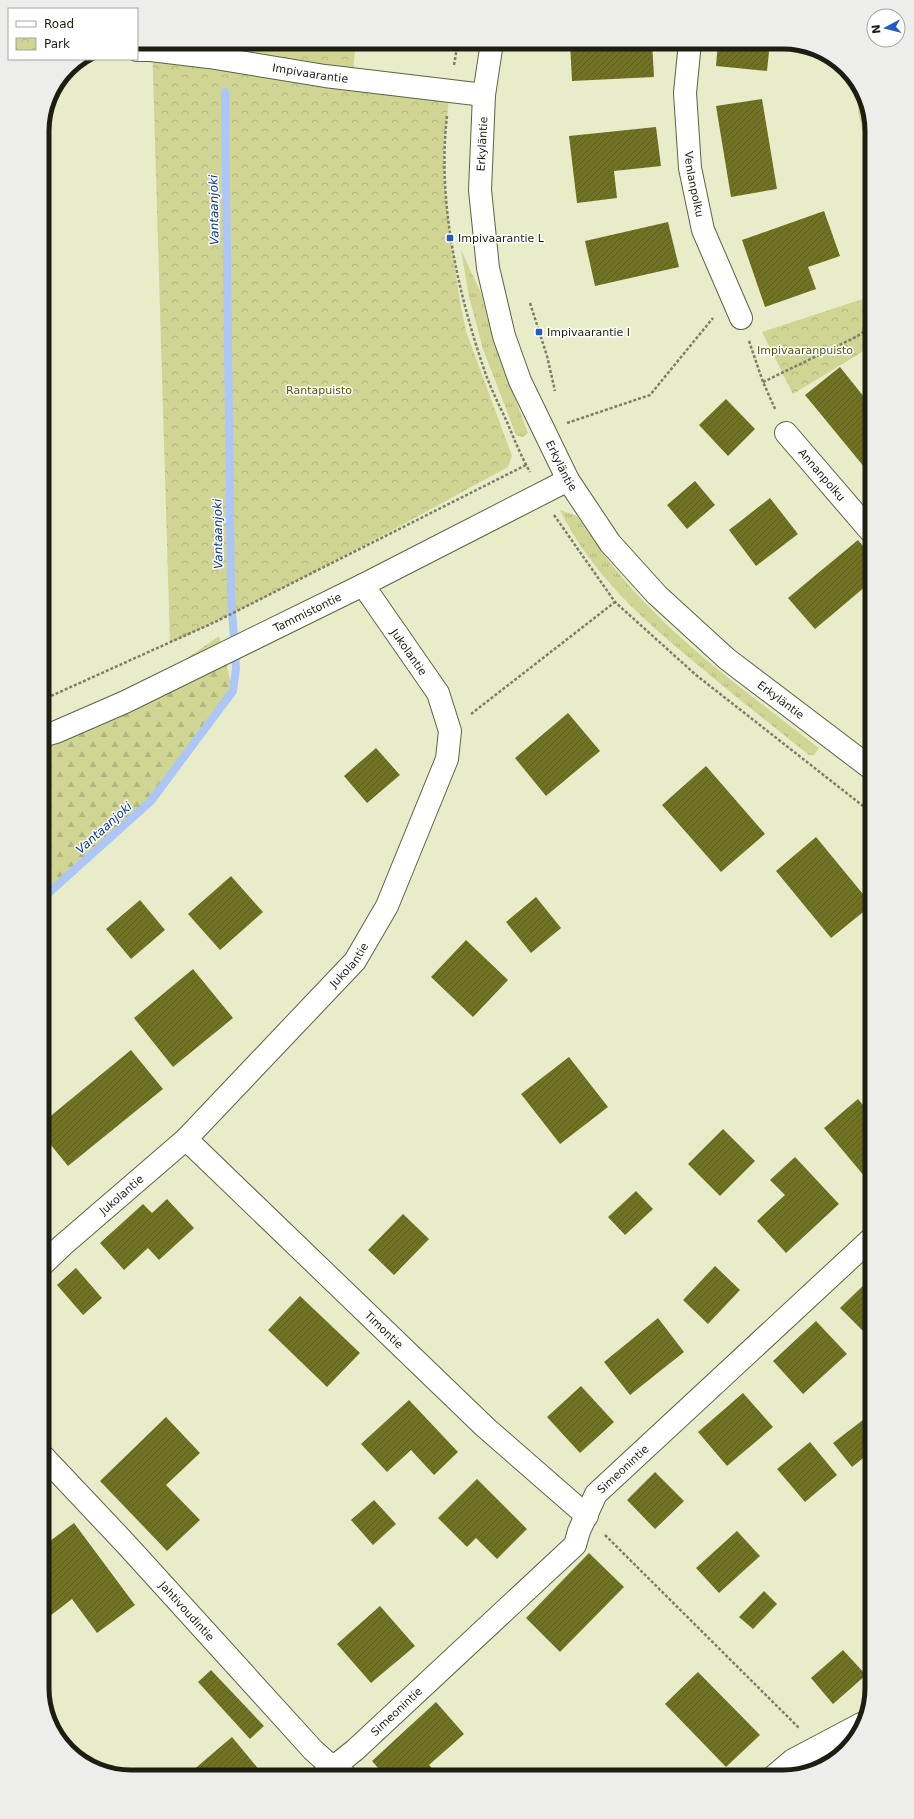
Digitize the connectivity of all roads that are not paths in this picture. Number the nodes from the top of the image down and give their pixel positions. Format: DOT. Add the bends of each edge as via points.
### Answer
graph roads {
  1 [pos="491,49"];
  2 [pos="689,49"];
  3 [pos="138,50"];
  4 [pos="484,95"];
  5 [pos="741,318"];
  6 [pos="786,434"];
  7 [pos="568,480"];
  8 [pos="865,513"];
  9 [pos="363,584"];
  10 [pos="49,734"];
  11 [pos="865,764"];
  12 [pos="186,1140"];
  13 [pos="865,1244"];
  14 [pos="49,1259"];
  15 [pos="49,1462"];
  16 [pos="587,1516"];
  17 [pos="855,1727"];
  18 [pos="330,1770"];
  19 [pos="337,1770"];
  20 [pos="781,1770"];
  1 -- 4 [label="street, Erkyläntie"];
  2 -- 5 [label="street, Venlanpolku" via="685,93 690,168 703,230"];
  3 -- 4 [label="street, Impivaarantie"];
  4 -- 7 [label="street, Erkyläntie" via="480,190 488,268 504,336 520,381"];
  6 -- 8 [label="street, Annanpolku"];
  7 -- 9 [label="street, Tammistontie"];
  7 -- 11 [label="street, Erkyläntie" via="610,543 657,595 727,659"];
  9 -- 10 [label="street, Tammistontie" via="125,702"];
  9 -- 12 [label="street, Jukolantie" via="438,693 450,731 447,759 387,906 355,961"];
  12 -- 14 [label="street, Jukolantie"];
  12 -- 16 [label="street, Timontie" via="485,1427"];
  13 -- 16 [label="street, Simeonintie" via="596,1494"];
  15 -- 18 [label="street, Jahtivoudintie"];
  16 -- 19 [label="street, Simeonintie" via="575,1546 355,1750"];
  17 -- 20 [label="street" via="817,1746"];
}
